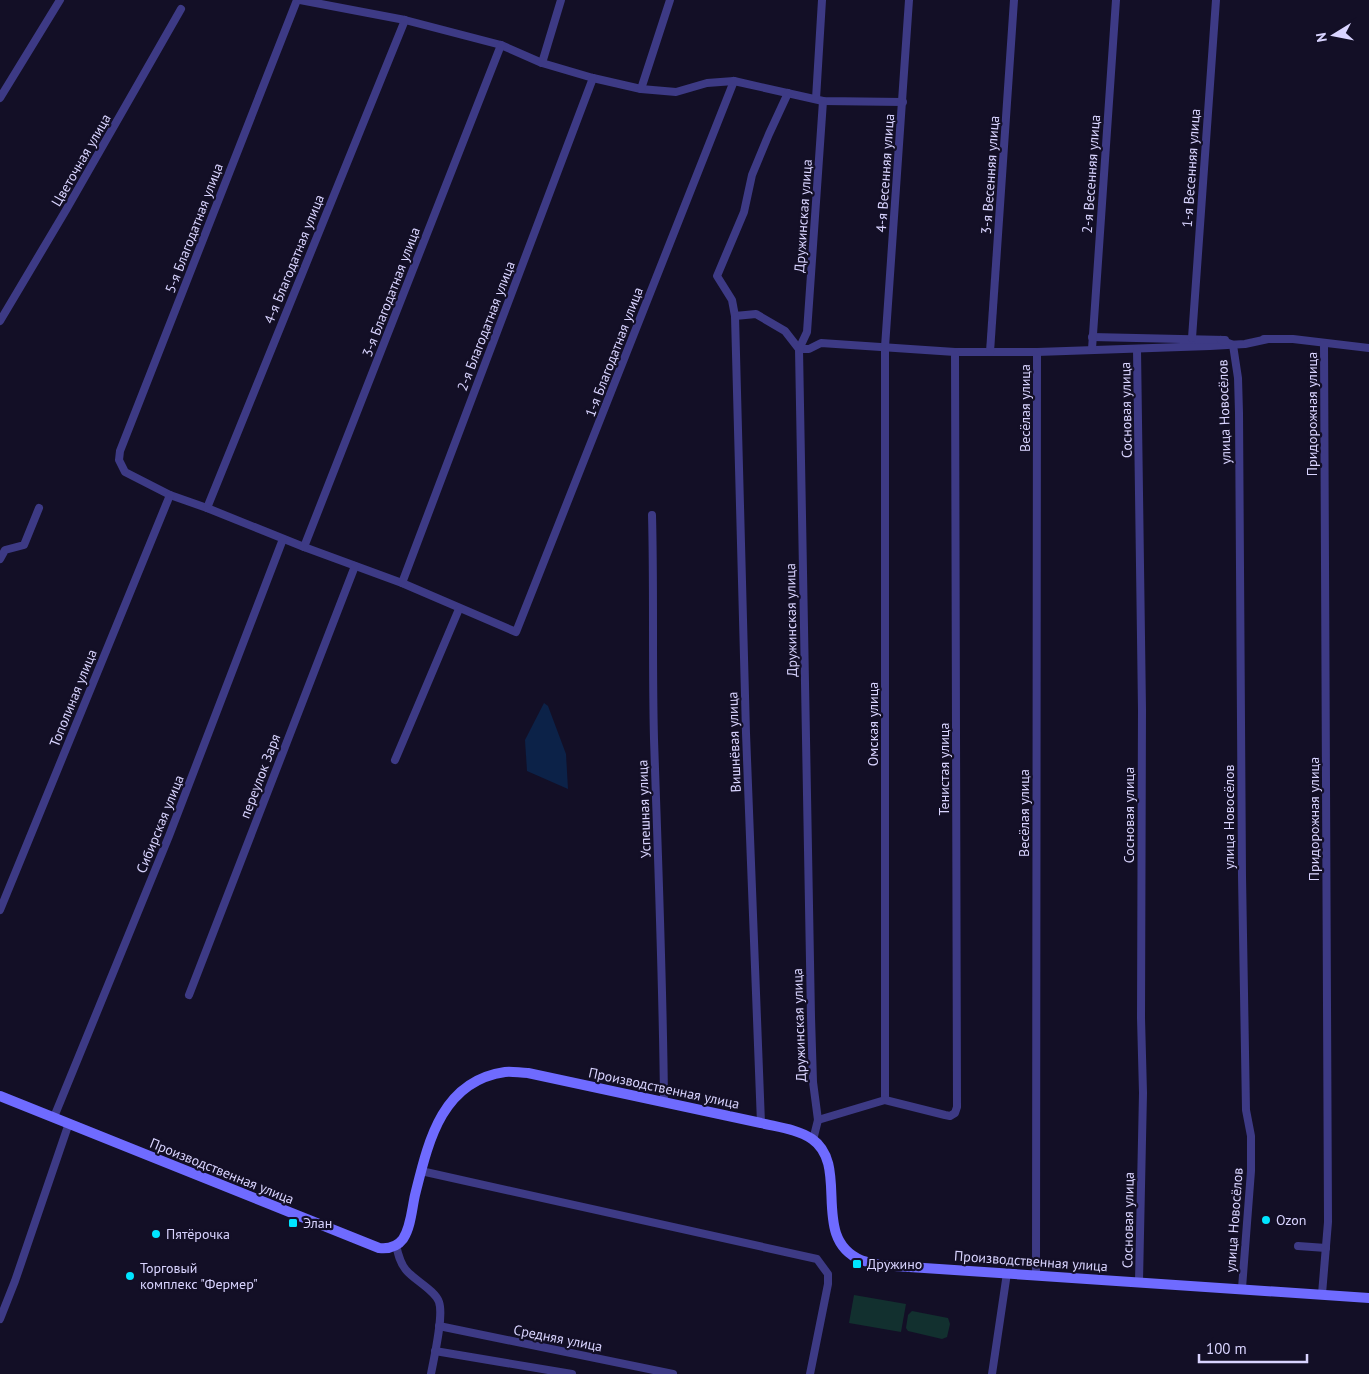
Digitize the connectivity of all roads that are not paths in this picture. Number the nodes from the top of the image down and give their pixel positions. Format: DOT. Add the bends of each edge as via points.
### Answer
graph roads {
  1 [pos="60,0"];
  2 [pos="298,0"];
  3 [pos="561,0"];
  4 [pos="670,0"];
  5 [pos="822,0"];
  6 [pos="909,0"];
  7 [pos="1014,0"];
  8 [pos="1116,0"];
  9 [pos="1216,0"];
  10 [pos="181,9"];
  11 [pos="405,20"];
  12 [pos="501,46"];
  13 [pos="542,63"];
  14 [pos="593,78"];
  15 [pos="734,81"];
  16 [pos="641,89"];
  17 [pos="788,93"];
  18 [pos="0,98"];
  19 [pos="819,100"];
  20 [pos="903,102"];
  21 [pos="735,316"];
  22 [pos="0,321"];
  23 [pos="1092,338"];
  24 [pos="1192,338"];
  25 [pos="1268,339"];
  26 [pos="1221,340"];
  27 [pos="1324,344"];
  28 [pos="1233,345"];
  29 [pos="885,347"];
  30 [pos="1369,348"];
  31 [pos="1092,349"];
  32 [pos="1137,349"];
  33 [pos="799,350"];
  34 [pos="956,352"];
  35 [pos="990,352"];
  36 [pos="1037,352"];
  37 [pos="170,495"];
  38 [pos="39,508"];
  39 [pos="207,508"];
  40 [pos="652,515"];
  41 [pos="283,538"];
  42 [pos="304,547"];
  43 [pos="0,559"];
  44 [pos="354,566"];
  45 [pos="402,583"];
  46 [pos="459,608"];
  47 [pos="395,760"];
  48 [pos="0,910"];
  49 [pos="189,995"];
  50 [pos="0,1096"];
  51 [pos="885,1100"];
  52 [pos="664,1103"];
  53 [pos="54,1117"];
  54 [pos="818,1120"];
  55 [pos="69,1123"];
  56 [pos="761,1123"];
  57 [pos="813,1140"];
  58 [pos="421,1171"];
  59 [pos="396,1245"];
  60 [pos="1298,1246"];
  61 [pos="1326,1248"];
  62 [pos="1007,1273"];
  63 [pos="1036,1274"];
  64 [pos="1139,1281"];
  65 [pos="1242,1288"];
  66 [pos="1322,1294"];
  67 [pos="1369,1298"];
  68 [pos="0,1319"];
  69 [pos="439,1326"];
  70 [pos="435,1351"];
  71 [pos="431,1374"];
  72 [pos="572,1374"];
  73 [pos="673,1374"];
  74 [pos="810,1374"];
  75 [pos="992,1374"];
  1 -- 18 [label="street"];
  2 -- 11 [label="street"];
  2 -- 37 [label="street, 5-я Благодатная улица" via="120,451 118,460 125,472"];
  3 -- 13 [label="street"];
  4 -- 16 [label="street"];
  5 -- 19 [label="street, Дружинская улица"];
  6 -- 20 [label="street, 4-я Весенняя улица"];
  7 -- 35 [label="street, 3-я Весенняя улица"];
  8 -- 23 [label="street, 2-я Весенняя улица"];
  9 -- 24 [label="street, 1-я Весенняя улица"];
  10 -- 22 [label="street, Цветочная улица"];
  11 -- 12 [label="street"];
  11 -- 39 [label="street, 4-я Благодатная улица"];
  12 -- 13 [label="street"];
  12 -- 42 [label="street, 3-я Благодатная улица"];
  13 -- 14 [label="street"];
  14 -- 16 [label="street"];
  14 -- 45 [label="street, 2-я Благодатная улица"];
  15 -- 16 [label="street" via="707,83 676,92"];
  15 -- 17 [label="street"];
  15 -- 46 [label="street, 1-я Благодатная улица" via="516,632"];
  17 -- 19 [label="street"];
  17 -- 21 [label="street, Вишнёвая улица" via="752,175 744,212 717,276 732,300"];
  19 -- 20 [label="street"];
  19 -- 33 [label="street, Дружинская улица" via="807,332"];
  20 -- 29 [label="street, 4-я Весенняя улица"];
  21 -- 33 [label="street" via="756,314 785,331"];
  21 -- 56 [label="street, Вишнёвая улица"];
  23 -- 24 [label="street"];
  23 -- 31 [label="street, 2-я Весенняя улица"];
  24 -- 26 [label="street"];
  25 -- 26 [label="street"];
  25 -- 27 [label="street"];
  25 -- 28 [label="street"];
  26 -- 28 [label="street"];
  27 -- 30 [label="street"];
  27 -- 61 [label="street, Придорожная улица"];
  28 -- 32 [label="street"];
  28 -- 65 [label="street, улица Новосёлов" via="1239,413 1242,876 1246,1110 1251,1136 1250,1246"];
  29 -- 33 [label="street" via="821,343"];
  29 -- 34 [label="street"];
  29 -- 51 [label="street, Омская улица"];
  31 -- 32 [label="street"];
  31 -- 36 [label="street"];
  32 -- 64 [label="street, Сосновая улица" via="1143,1093"];
  33 -- 54 [label="street, Дружинская улица" via="810,1007"];
  34 -- 35 [label="street"];
  34 -- 51 [label="street, Тенистая улица" via="957,1108 950,1116"];
  35 -- 36 [label="street"];
  36 -- 63 [label="street, Весёлая улица"];
  37 -- 39 [label="street"];
  37 -- 48 [label="street, Тополиная улица"];
  38 -- 43 [label="street" via="24,545 4,550"];
  39 -- 41 [label="street"];
  40 -- 52 [label="street, Успешная улица" via="654,740"];
  41 -- 42 [label="street"];
  41 -- 53 [label="street, Сибирская улица" via="169,836"];
  42 -- 44 [label="street"];
  44 -- 45 [label="street"];
  44 -- 49 [label="street, переулок Заря"];
  45 -- 46 [label="street"];
  46 -- 47 [label="street"];
  50 -- 53 [label="street, Производственная улица"];
  51 -- 54 [label="street"];
  52 -- 56 [label="street, Производственная улица"];
  52 -- 58 [label="street, Производственная улица" via="528,1073 506,1072 486,1077 450,1101 434,1129"];
  53 -- 55 [label="street, Производственная улица"];
  54 -- 57 [label="street, Дружинская улица"];
  55 -- 59 [label="street, Производственная улица" via="379,1248 388,1249"];
  55 -- 68 [label="street"];
  56 -- 57 [label="street, Производственная улица" via="795,1131"];
  57 -- 62 [label="street, Производственная улица" via="824,1153 829,1167 835,1231 840,1244 849,1253 879,1264"];
  58 -- 59 [label="street, Производственная улица" via="407,1230"];
  58 -- 74 [label="street" via="820,1262 828,1274 828,1284"];
  59 -- 69 [label="street" via="405,1270 440,1302"];
  60 -- 61 [label="street"];
  61 -- 66 [label="street, Придорожная улица"];
  62 -- 63 [label="street, Производственная улица"];
  62 -- 75 [label="street"];
  63 -- 64 [label="street, Производственная улица"];
  64 -- 65 [label="street, Производственная улица"];
  65 -- 66 [label="street, Производственная улица"];
  66 -- 67 [label="street, Производственная улица"];
  69 -- 70 [label="street"];
  69 -- 73 [label="street, Средняя улица"];
  70 -- 71 [label="street"];
  70 -- 72 [label="street"];
}
